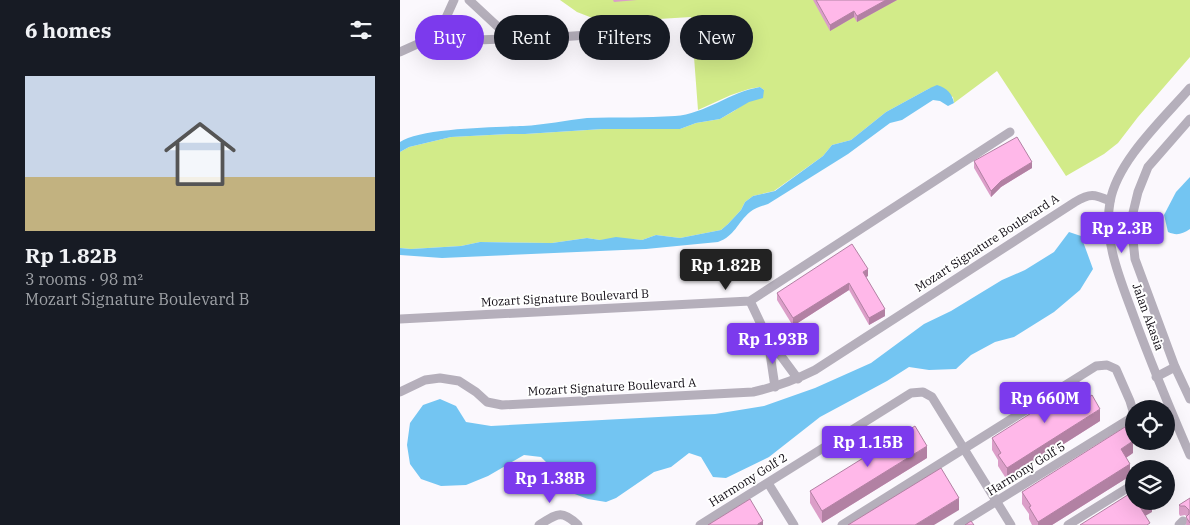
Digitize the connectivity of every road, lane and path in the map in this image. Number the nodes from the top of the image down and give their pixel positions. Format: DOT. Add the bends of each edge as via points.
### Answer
graph roads {
  1 [pos="454,0"];
  2 [pos="469,0"];
  3 [pos="447,15"];
  4 [pos="494,23"];
  5 [pos="415,45"];
  6 [pos="400,52"];
  7 [pos="1190,88"];
  8 [pos="1190,119"];
  9 [pos="1010,132"];
  10 [pos="1110,202"];
  11 [pos="750,301"];
  12 [pos="400,319"];
  13 [pos="767,337"];
  14 [pos="1176,367"];
  15 [pos="1156,377"];
  16 [pos="798,379"];
  17 [pos="774,387"];
  18 [pos="400,392"];
  19 [pos="1190,400"];
  20 [pos="964,449"];
  21 [pos="1190,455"];
  22 [pos="768,483"];
  23 [pos="1125,490"];
  24 [pos="996,502"];
  25 [pos="539,525"];
  26 [pos="578,525"];
  27 [pos="700,525"];
  28 [pos="794,525"];
  29 [pos="842,525"];
  30 [pos="958,525"];
  31 [pos="1011,525"];
  32 [pos="1068,525"];
  1 -- 3 [label="street"];
  2 -- 4 [label="street"];
  5 -- 6 [label="street"];
  7 -- 10 [label="street, Jalan Akasia" via="1128,160"];
  8 -- 14 [label="street, Jalan Akasia" via="1148,166 1131,221 1135,259"];
  9 -- 11 [label="street"];
  10 -- 15 [label="street, Jalan Akasia" via="1108,224 1115,263"];
  10 -- 16 [label="street, Mozart Signature Boulevard A" via="1087,195"];
  11 -- 12 [label="street, Mozart Signature Boulevard B"];
  11 -- 13 [label="street"];
  13 -- 16 [label="street"];
  13 -- 17 [label="street"];
  14 -- 15 [label="street"];
  14 -- 19 [label="street, Jalan Akasia"];
  15 -- 21 [label="street, Jalan Akasia"];
  16 -- 17 [label="street, Mozart Signature Boulevard A"];
  17 -- 18 [label="street, Mozart Signature Boulevard A" via="753,392 502,405 487,402 459,381 440,378 425,380"];
  20 -- 22 [label="street, Harmony Golf 2" via="932,397 923,392 911,393"];
  20 -- 24 [label="street"];
  20 -- 24 [label="street, Harmony Golf 5" via="1096,366 1107,365 1116,369 1130,401 1131,418"];
  20 -- 29 [label="street"];
  22 -- 27 [label="street, Harmony Golf 2"];
  22 -- 28 [label="street"];
  23 -- 32 [label="street"];
  24 -- 30 [label="street, Harmony Golf 5"];
  24 -- 31 [label="street"];
  25 -- 26 [label="street" via="557,514 567,515"];
}
